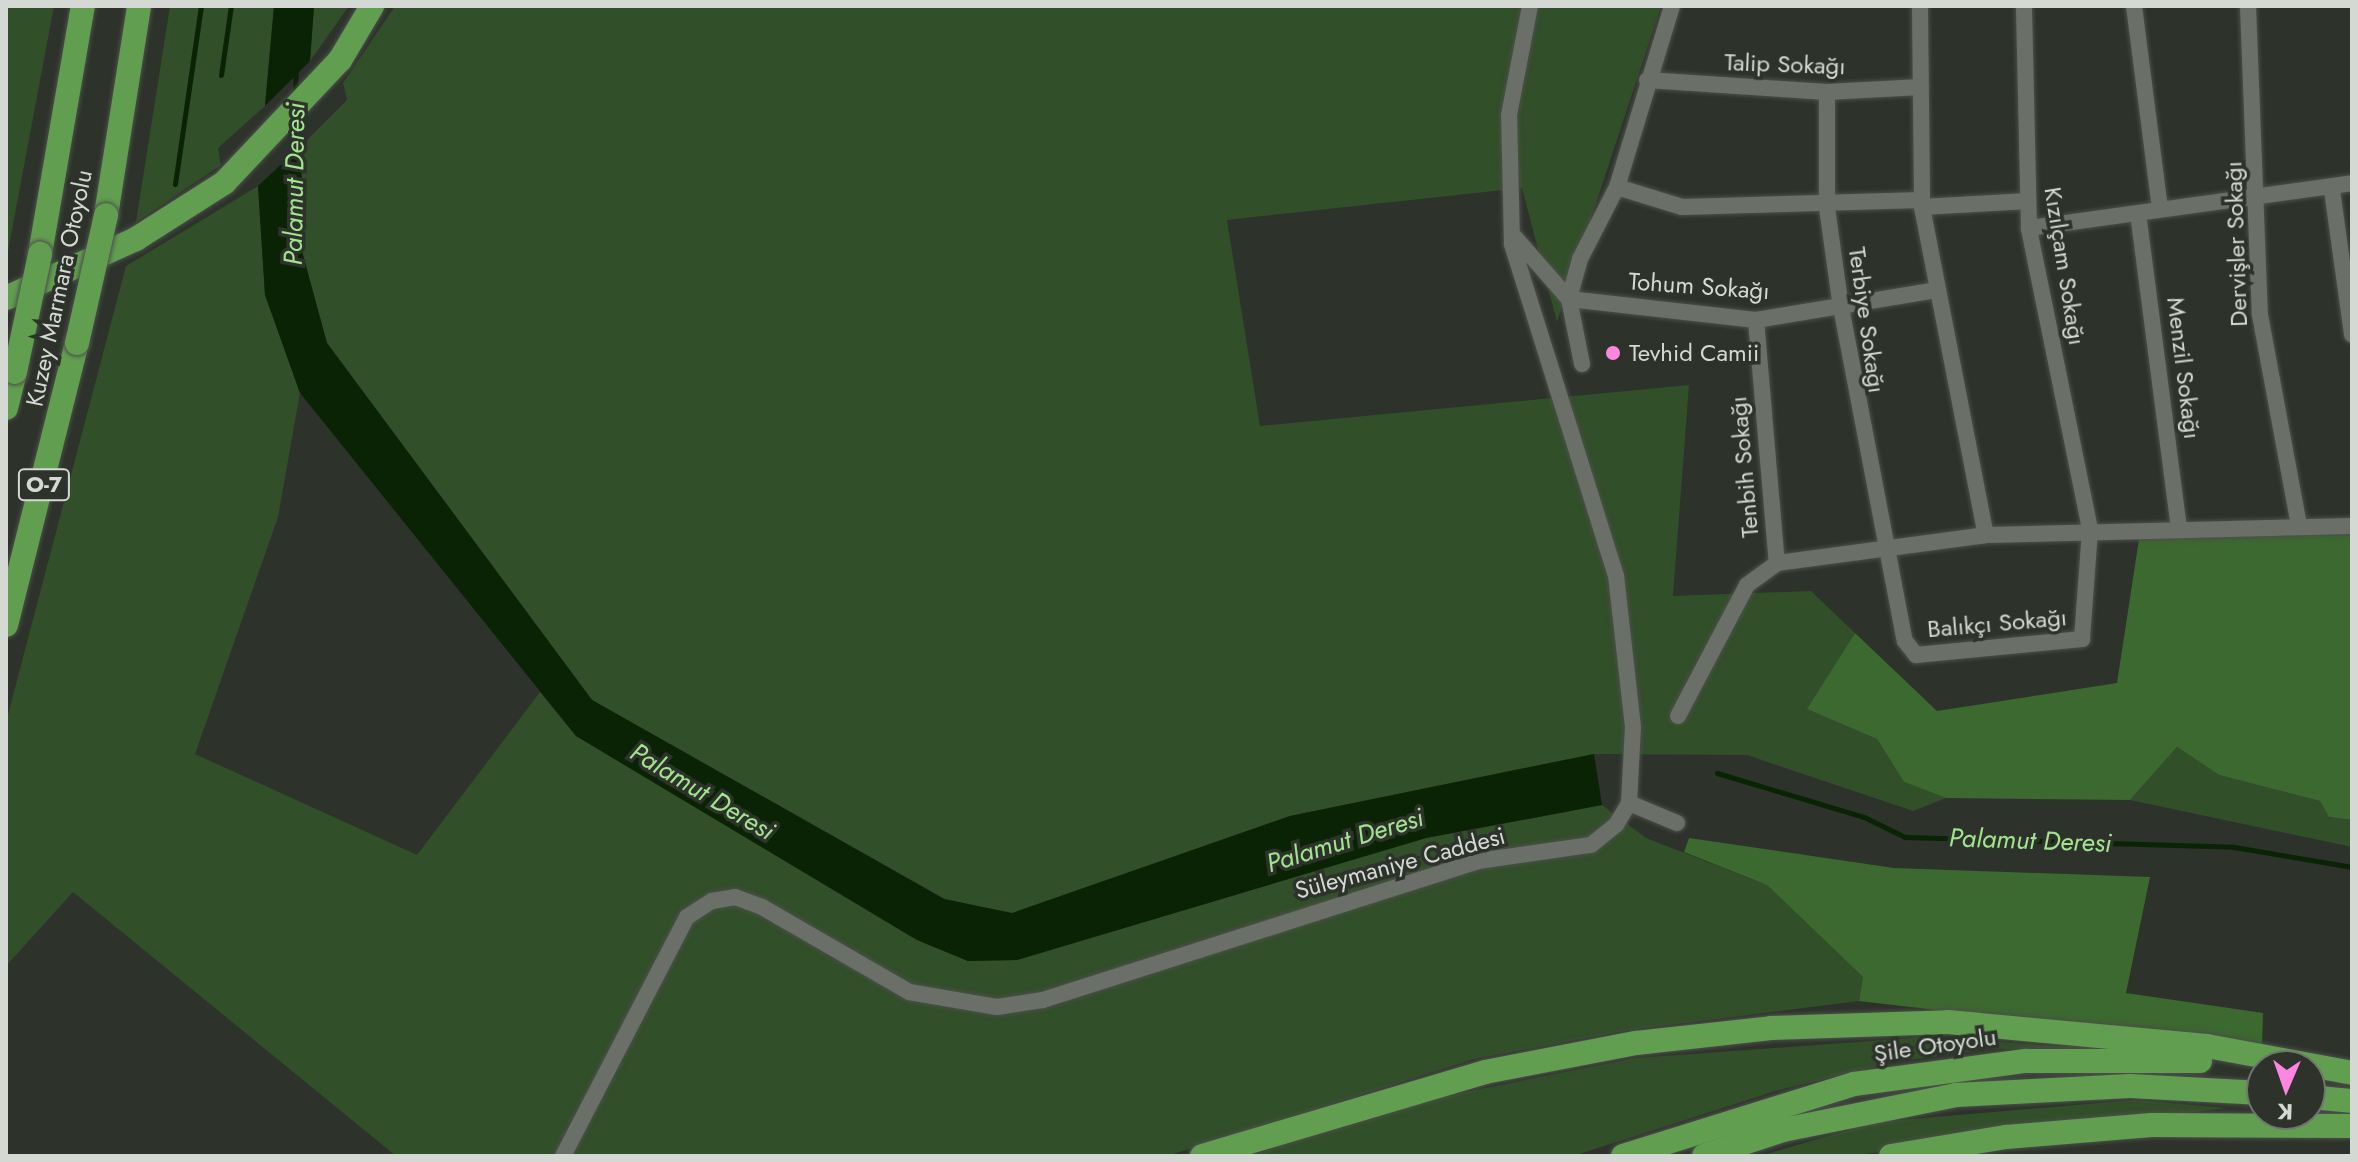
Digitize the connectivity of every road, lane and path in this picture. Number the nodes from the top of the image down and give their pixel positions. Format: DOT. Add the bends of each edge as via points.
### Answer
graph roads {
  1 [pos="83,6"];
  2 [pos="139,6"];
  3 [pos="372,6"];
  4 [pos="1530,6"];
  5 [pos="1672,6"];
  6 [pos="1920,6"];
  7 [pos="2024,6"];
  8 [pos="2134,6"];
  9 [pos="2248,6"];
  10 [pos="1647,80"];
  11 [pos="1921,87"];
  12 [pos="1827,92"];
  13 [pos="2352,183"];
  14 [pos="1617,187"];
  15 [pos="2332,190"];
  16 [pos="2260,200"];
  17 [pos="2028,201"];
  18 [pos="1922,204"];
  19 [pos="1827,208"];
  20 [pos="2160,208"];
  21 [pos="2138,213"];
  22 [pos="2029,228"];
  23 [pos="1511,233"];
  24 [pos="1938,290"];
  25 [pos="6,298"];
  26 [pos="1569,299"];
  27 [pos="1841,307"];
  28 [pos="1756,320"];
  29 [pos="2352,335"];
  30 [pos="1582,364"];
  31 [pos="6,408"];
  32 [pos="2299,526"];
  33 [pos="2352,526"];
  34 [pos="2090,529"];
  35 [pos="2179,529"];
  36 [pos="1986,535"];
  37 [pos="1892,550"];
  38 [pos="1777,563"];
  39 [pos="6,625"];
  40 [pos="1678,716"];
  41 [pos="1629,803"];
  42 [pos="1677,823"];
  43 [pos="2246,1065"];
  44 [pos="2326,1073"];
  45 [pos="2352,1075"];
  46 [pos="2246,1092"];
  47 [pos="2326,1099"];
  48 [pos="2352,1101"];
  49 [pos="2352,1126"];
  50 [pos="563,1156"];
  51 [pos="1202,1156"];
  52 [pos="1623,1156"];
  53 [pos="1704,1156"];
  54 [pos="1891,1156"];
  1 -- 31 [label="highway, Kuzey Marmara Otoyolu, bridge" via="40,254"];
  2 -- 39 [label="highway, Kuzey Marmara Otoyolu / O-7, bridge" via="106,215"];
  3 -- 25 [label="highway" via="340,60 224,183 136,239"];
  4 -- 23 [label="street" via="1509,115"];
  5 -- 10 [label="street"];
  6 -- 11 [label="street"];
  7 -- 17 [label="street, Kızılçam Sokağı"];
  8 -- 20 [label="street"];
  9 -- 16 [label="street, Dervişler Sokağı"];
  10 -- 12 [label="street, Talip Sokağı"];
  10 -- 14 [label="street"];
  11 -- 12 [label="street, Talip Sokağı"];
  11 -- 18 [label="street"];
  12 -- 19 [label="street, Terbiye Sokağı"];
  13 -- 15 [label="street"];
  14 -- 19 [label="street" via="1682,207"];
  14 -- 26 [label="street" via="1580,259"];
  15 -- 16 [label="street"];
  15 -- 29 [label="street"];
  16 -- 20 [label="street"];
  16 -- 32 [label="street, Dervişler Sokağı" via="2260,315"];
  17 -- 18 [label="street"];
  17 -- 22 [label="street, Kızılçam Sokağı"];
  18 -- 19 [label="street"];
  18 -- 24 [label="street"];
  19 -- 27 [label="street, Terbiye Sokağı"];
  20 -- 21 [label="street"];
  21 -- 22 [label="street"];
  21 -- 35 [label="street, Menzil Sokağı"];
  22 -- 34 [label="street, Kızılçam Sokağı"];
  23 -- 26 [label="street"];
  23 -- 41 [label="street" via="1616,576 1633,727"];
  24 -- 27 [label="street, Tohum Sokağı"];
  24 -- 36 [label="street"];
  26 -- 28 [label="street, Tohum Sokağı"];
  26 -- 30 [label="street"];
  27 -- 28 [label="street, Tohum Sokağı"];
  27 -- 37 [label="street, Terbiye Sokağı" via="1856,408"];
  28 -- 38 [label="street, Tenbih Sokağı"];
  32 -- 33 [label="street"];
  32 -- 35 [label="street"];
  34 -- 35 [label="street"];
  34 -- 36 [label="street"];
  34 -- 37 [label="street, Balıkçı Sokağı" via="2082,639 1916,655 1905,641"];
  36 -- 37 [label="street"];
  37 -- 38 [label="street"];
  38 -- 40 [label="street" via="1747,585"];
  41 -- 42 [label="street"];
  41 -- 50 [label="street, Süleymaniye Caddesi" via="1591,845 1478,861 1043,1000 997,1007 909,992 762,907 722,899 687,917"];
  43 -- 52 [label="highway, Şile Otoyolu" via="2081,1059 1938,1071 1769,1106"];
  44 -- 45 [label="highway"];
  45 -- 51 [label="highway" via="2207,1046 1963,1023 1771,1028 1636,1043 1485,1072"];
  46 -- 53 [label="highway" via="2115,1086 1956,1095 1783,1130"];
  47 -- 48 [label="highway"];
  49 -- 54 [label="highway" via="2152,1125 2006,1137"];
}
